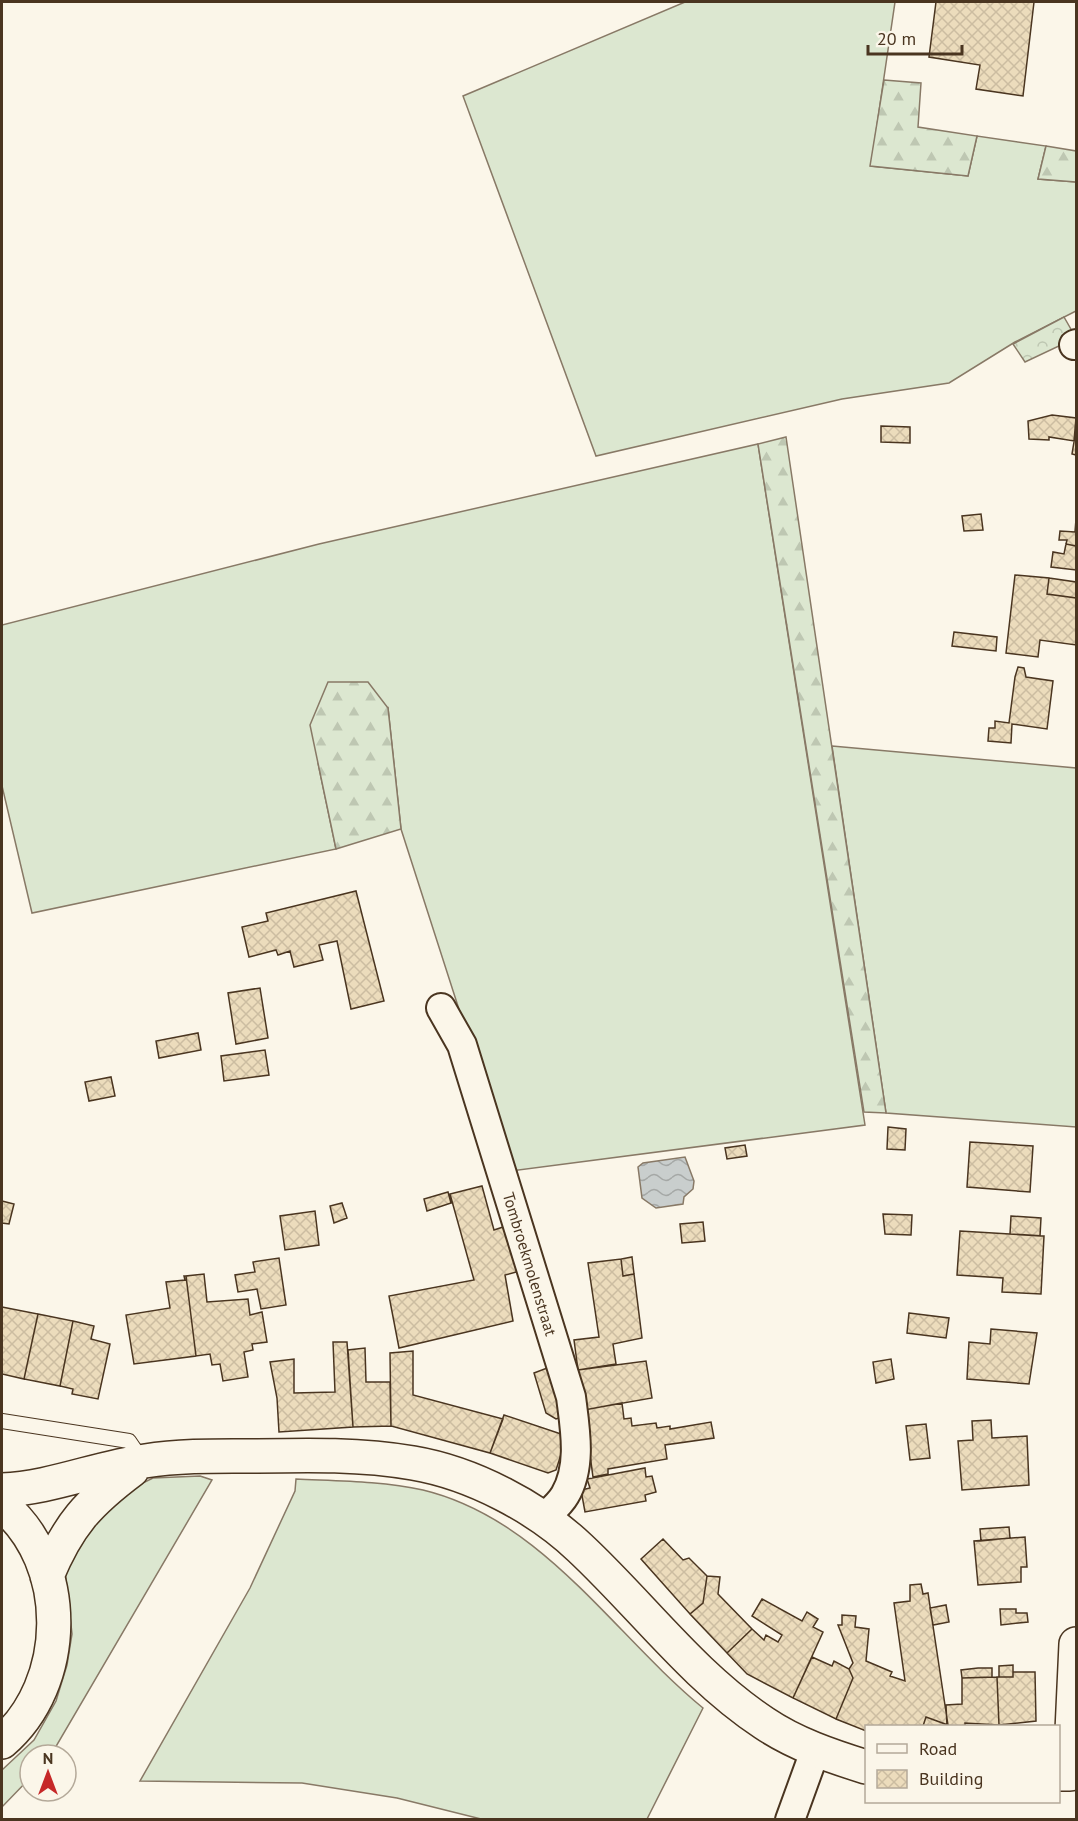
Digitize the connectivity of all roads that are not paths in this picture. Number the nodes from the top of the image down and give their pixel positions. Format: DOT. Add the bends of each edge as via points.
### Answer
graph roads {
  1 [pos="441,1008"];
  2 [pos="2,1420"];
  3 [pos="143,1461"];
  4 [pos="2,1490"];
  5 [pos="2,1505"];
  6 [pos="543,1519"];
  7 [pos="47,1576"];
  8 [pos="1077,1644"];
  9 [pos="2,1742"];
  10 [pos="815,1751"];
  11 [pos="865,1766"];
  12 [pos="1068,1774"];
  13 [pos="790,1820"];
  1 -- 6 [label="street, Tombroekmolenstraat" via="462,1045 571,1397 574,1470 565,1495"];
  2 -- 3 [label="lane" via="129,1441"];
  3 -- 4 [label="street" via="43,1487"];
  3 -- 6 [label="street" via="312,1455 415,1463 482,1486"];
  3 -- 7 [label="street" via="91,1502 68,1531"];
  5 -- 7 [label="street" via="23,1528"];
  6 -- 10 [label="street" via="579,1547 727,1696 765,1724"];
  7 -- 9 [label="street" via="54,1618 47,1671 30,1709"];
  8 -- 12 [label="street"];
  10 -- 11 [label="street"];
  10 -- 13 [label="street"];
}
